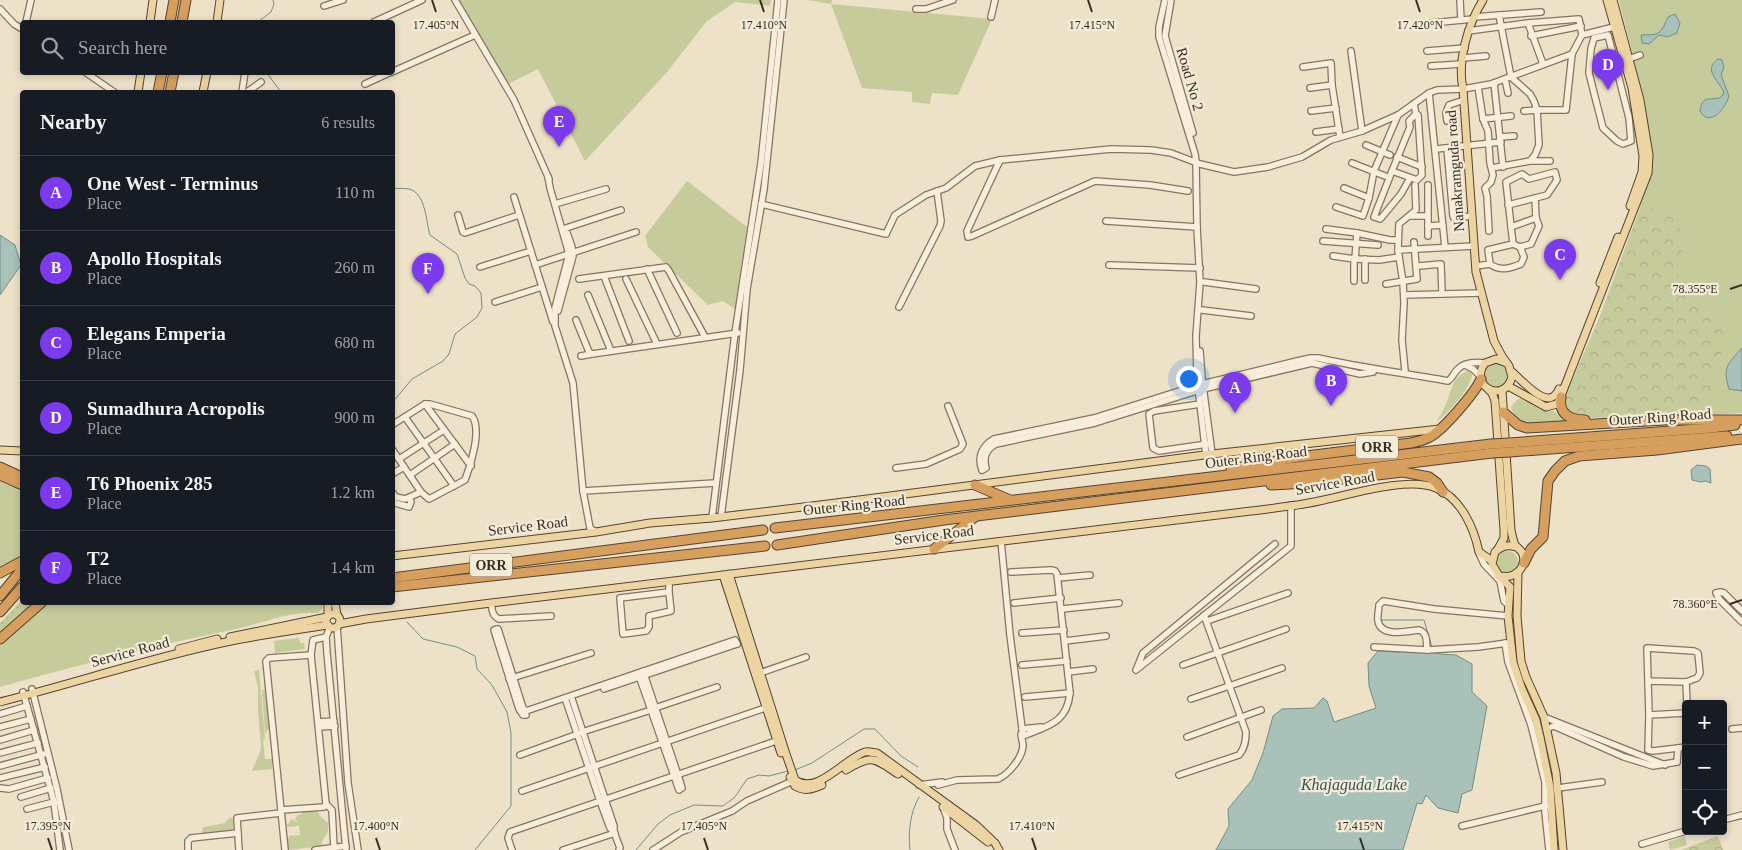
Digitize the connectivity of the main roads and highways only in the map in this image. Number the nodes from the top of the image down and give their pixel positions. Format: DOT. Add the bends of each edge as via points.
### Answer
graph roads {
  1 [pos="153,0"];
  2 [pos="174,0"];
  3 [pos="186,0"];
  4 [pos="220,0"];
  5 [pos="1483,0"];
  6 [pos="1607,0"];
  7 [pos="1613,0"];
  8 [pos="150,20"];
  9 [pos="170,20"];
  10 [pos="182,20"];
  11 [pos="217,20"];
  12 [pos="1627,60"];
  13 [pos="141,75"];
  14 [pos="161,75"];
  15 [pos="173,75"];
  16 [pos="207,75"];
  17 [pos="138,90"];
  18 [pos="158,90"];
  19 [pos="170,90"];
  20 [pos="204,90"];
  21 [pos="1628,218"];
  22 [pos="1494,341"];
  23 [pos="1488,362"];
  24 [pos="1507,363"];
  25 [pos="1512,372"];
  26 [pos="1480,377"];
  27 [pos="1505,388"];
  28 [pos="1488,389"];
  29 [pos="1557,397"];
  30 [pos="1503,412"];
  31 [pos="1665,420"];
  32 [pos="1742,420"];
  33 [pos="1742,424"];
  34 [pos="1440,428"];
  35 [pos="1711,432"];
  36 [pos="1694,433"];
  37 [pos="1742,437"];
  38 [pos="1492,449"];
  39 [pos="0,450"];
  40 [pos="20,451"];
  41 [pos="0,467"];
  42 [pos="0,475"];
  43 [pos="20,476"];
  44 [pos="1175,481"];
  45 [pos="20,485"];
  46 [pos="975,485"];
  47 [pos="1176,492"];
  48 [pos="1443,492"];
  49 [pos="1012,500"];
  50 [pos="976,516"];
  51 [pos="879,517"];
  52 [pos="775,528"];
  53 [pos="881,529"];
  54 [pos="763,530"];
  55 [pos="777,545"];
  56 [pos="765,546"];
  57 [pos="1516,547"];
  58 [pos="934,549"];
  59 [pos="1498,550"];
  60 [pos="395,556"];
  61 [pos="1492,561"];
  62 [pos="20,562"];
  63 [pos="1524,563"];
  64 [pos="20,571"];
  65 [pos="1518,572"];
  66 [pos="0,573"];
  67 [pos="726,575"];
  68 [pos="1500,576"];
  69 [pos="395,584"];
  70 [pos="395,584"];
  71 [pos="20,589"];
  72 [pos="0,596"];
  73 [pos="39,605"];
  74 [pos="328,605"];
  75 [pos="335,605"];
  76 [pos="0,612"];
  77 [pos="337,615"];
  78 [pos="328,616"];
  79 [pos="334,626"];
  80 [pos="0,639"];
  81 [pos="32,691"];
  82 [pos="24,694"];
  83 [pos="0,698"];
  84 [pos="0,702"];
  85 [pos="791,774"];
  86 [pos="942,804"];
  87 [pos="994,850"];
  88 [pos="999,850"];
  89 [pos="1554,850"];
  90 [pos="1563,850"];
  1 -- 8 [label="main road"];
  2 -- 9 [label="highway"];
  3 -- 10 [label="highway"];
  4 -- 11 [label="main road"];
  5 -- 22 [label="main road, Nanakramguda road" via="1468,31 1461,78 1476,266"];
  6 -- 12 [label="main road"];
  7 -- 12 [label="main road"];
  12 -- 21 [label="main road" via="1644,161"];
  12 -- 21 [label="main road" via="1640,100 1650,162"];
  13 -- 17 [label="main road"];
  14 -- 18 [label="highway"];
  15 -- 19 [label="highway"];
  16 -- 20 [label="main road"];
  21 -- 29 [label="main road"];
  22 -- 23 [label="main road"];
  22 -- 24 [label="main road"];
  23 -- 24 [label="main road" via="1502,360"];
  23 -- 26 [label="main road" via="1482,367"];
  24 -- 25 [label="main road"];
  25 -- 27 [label="main road"];
  25 -- 29 [label="main road" via="1541,396"];
  26 -- 28 [label="main road"];
  26 -- 34 [label="highway, ORR" via="1476,390"];
  27 -- 28 [label="main road"];
  27 -- 29 [label="main road" via="1546,407 1557,404"];
  27 -- 30 [label="main road"];
  28 -- 59 [label="main road" via="1495,401 1504,530"];
  29 -- 31 [label="highway, ORR" via="1562,410 1573,419 1650,417"];
  30 -- 31 [label="highway, ORR" via="1527,428"];
  30 -- 57 [label="main road" via="1511,530"];
  31 -- 36 [label="highway, ORR"];
  32 -- 35 [label="highway, ORR"];
  33 -- 35 [label="highway, Outer Ring Road / ORR"];
  34 -- 44 [label="highway, ORR" via="1432,436 1417,442 1298,457"];
  34 -- 46 [label="main road, Service Road"];
  35 -- 36 [label="highway, ORR"];
  35 -- 36 [label="highway, Outer Ring Road / ORR"];
  35 -- 37 [label="highway, Outer Ring Road / ORR"];
  36 -- 38 [label="highway, Outer Ring Road / ORR, bridge"];
  36 -- 63 [label="highway, ORR" via="1657,450 1579,456 1565,461 1548,482 1544,532"];
  38 -- 44 [label="highway, Outer Ring Road / ORR"];
  38 -- 47 [label="highway, Outer Ring Road / ORR"];
  39 -- 40 [label="main road"];
  41 -- 43 [label="highway"];
  42 -- 45 [label="highway"];
  44 -- 49 [label="highway, Outer Ring Road / ORR"];
  46 -- 49 [label="highway"];
  46 -- 60 [label="main road, Service Road"];
  47 -- 48 [label="highway, ORR" via="1296,484 1403,472 1429,478"];
  47 -- 50 [label="highway, Outer Ring Road / ORR"];
  48 -- 58 [label="main road, Service Road" via="1435,487 1409,484 1291,505"];
  48 -- 61 [label="main road, Service Road" via="1464,513 1479,552"];
  49 -- 51 [label="highway, Outer Ring Road / ORR"];
  50 -- 53 [label="highway, Outer Ring Road / ORR"];
  50 -- 58 [label="highway"];
  51 -- 52 [label="highway, Outer Ring Road / ORR"];
  51 -- 53 [label="highway"];
  53 -- 55 [label="highway, Outer Ring Road / ORR"];
  54 -- 69 [label="highway, ORR"];
  56 -- 70 [label="highway, ORR"];
  57 -- 59 [label="main road" via="1503,546"];
  57 -- 63 [label="main road" via="1521,551"];
  58 -- 67 [label="main road, Service Road"];
  59 -- 61 [label="main road"];
  61 -- 68 [label="main road"];
  62 -- 66 [label="highway"];
  63 -- 65 [label="main road"];
  64 -- 72 [label="highway"];
  65 -- 68 [label="main road" via="1508,577"];
  65 -- 90 [label="main road" via="1522,661 1544,717 1558,788"];
  67 -- 79 [label="main road, Service Road" via="366,618"];
  67 -- 85 [label="main road"];
  67 -- 85 [label="main road" via="765,708"];
  68 -- 89 [label="main road" via="1510,587 1507,643 1536,720 1550,787 1548,805"];
  71 -- 76 [label="highway"];
  73 -- 80 [label="highway"];
  74 -- 78 [label="main road"];
  75 -- 77 [label="main road"];
  77 -- 78 [label="main road"];
  77 -- 79 [label="main road" via="340,620"];
  78 -- 79 [label="main road" via="326,621"];
  78 -- 81 [label="main road, Service Road" via="194,644"];
  79 -- 81 [label="main road, Service Road" via="225,642"];
  81 -- 82 [label="main road, Service Road"];
  82 -- 83 [label="main road, Service Road"];
  82 -- 84 [label="main road, Service Road"];
  85 -- 86 [label="main road" via="804,784 815,783 867,752 877,753"];
  86 -- 87 [label="main road" via="982,836"];
  86 -- 88 [label="main road" via="985,832"];
}
